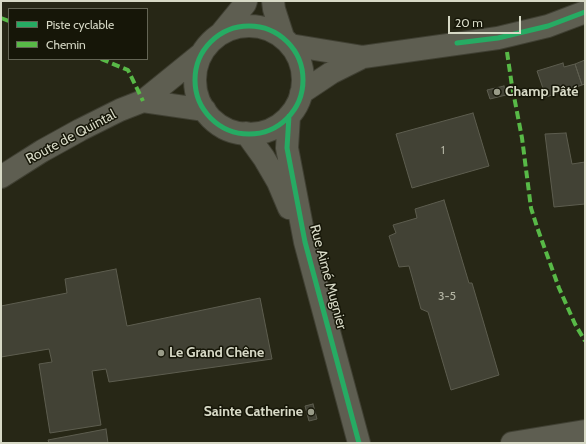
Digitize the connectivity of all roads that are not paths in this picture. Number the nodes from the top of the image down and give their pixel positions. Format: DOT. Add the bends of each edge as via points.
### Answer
graph roads {
  1 [pos="246,1"];
  2 [pos="273,1"];
  3 [pos="585,12"];
  4 [pos="222,32"];
  5 [pos="286,41"];
  6 [pos="201,54"];
  7 [pos="363,58"];
  8 [pos="301,93"];
  9 [pos="143,101"];
  10 [pos="205,110"];
  11 [pos="289,116"];
  12 [pos="246,133"];
  13 [pos="1,177"];
  14 [pos="305,242"];
  15 [pos="580,435"];
  16 [pos="359,443"];
  17 [pos="512,443"];
  1 -- 4 [label="street"];
  2 -- 5 [label="street"];
  3 -- 7 [label="street" via="548,26 498,38"];
  4 -- 5 [label="street" via="253,26 269,29"];
  4 -- 6 [label="street"];
  5 -- 7 [label="street"];
  5 -- 8 [label="street" via="299,59 303,76"];
  6 -- 9 [label="street, Route de Quintal"];
  6 -- 10 [label="street" via="195,82 198,97"];
  7 -- 8 [label="street" via="331,73"];
  8 -- 11 [label="street"];
  9 -- 10 [label="street, Route de Quintal"];
  9 -- 13 [label="street, Route de Quintal" via="80,130"];
  10 -- 12 [label="street" via="216,122 230,130"];
  11 -- 12 [label="street" via="269,130"];
  11 -- 14 [label="street, Rue Aimé Mugnier" via="287,148"];
  12 -- 14 [label="street, Rue Aimé Mugnier" via="278,182"];
  14 -- 16 [label="street, Rue Aimé Mugnier"];
  15 -- 17 [label="street"];
}
